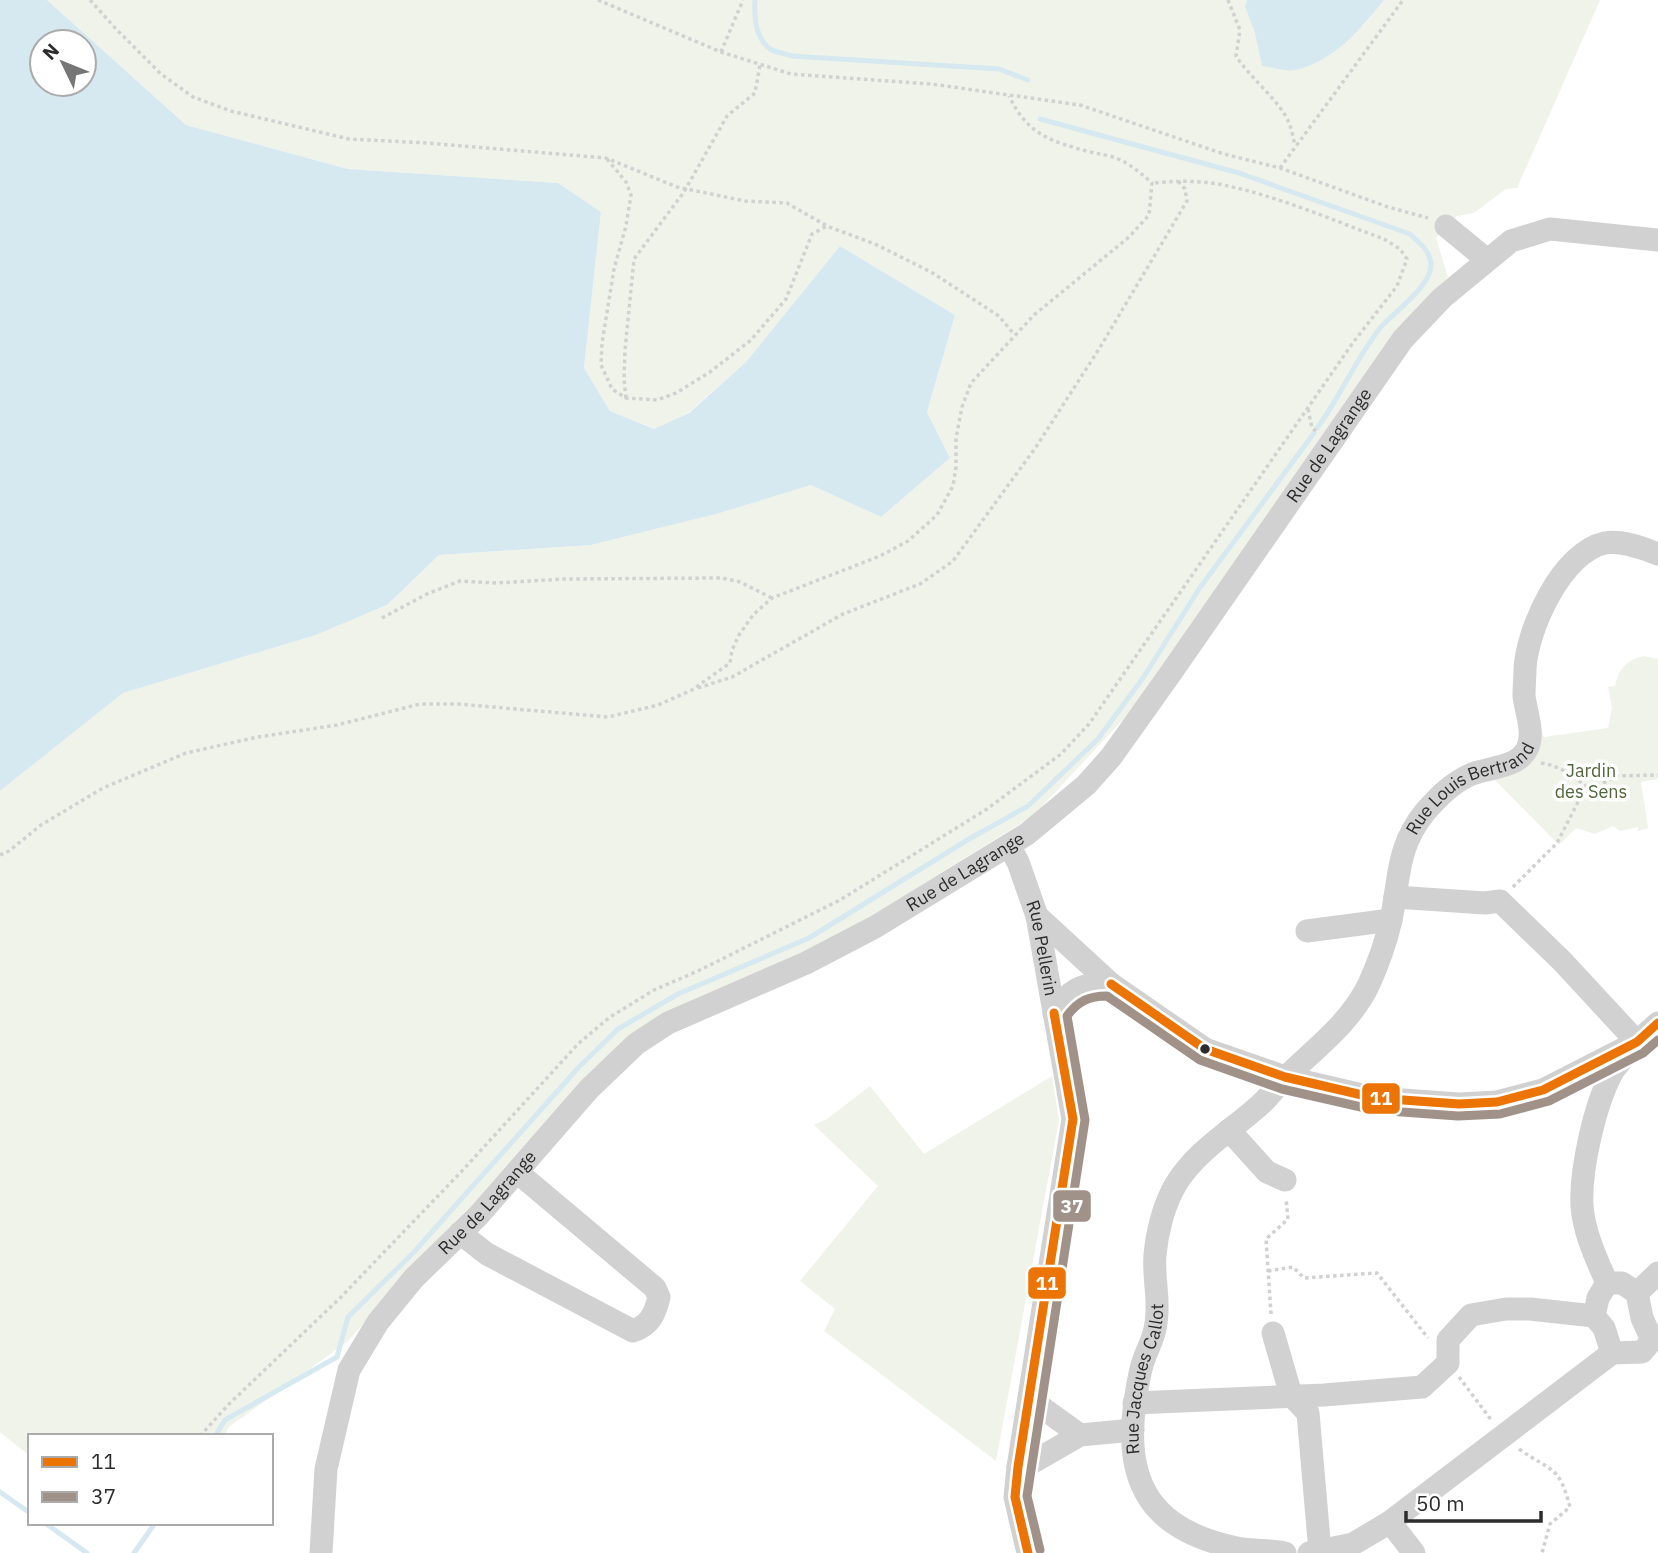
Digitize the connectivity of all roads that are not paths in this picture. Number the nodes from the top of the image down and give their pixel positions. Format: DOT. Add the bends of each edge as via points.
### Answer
graph roads {
  1 [pos="1446,226"];
  2 [pos="1658,240"];
  3 [pos="1486,259"];
  4 [pos="1658,554"];
  5 [pos="1009,846"];
  6 [pos="1395,897"];
  7 [pos="1037,916"];
  8 [pos="1391,920"];
  9 [pos="1307,931"];
  10 [pos="1111,984"];
  11 [pos="1054,1013"];
  12 [pos="1658,1023"];
  13 [pos="1637,1042"];
  14 [pos="1285,1077"];
  15 [pos="1229,1129"];
  16 [pos="517,1172"];
  17 [pos="1285,1180"];
  18 [pos="460,1233"];
  19 [pos="1658,1273"];
  20 [pos="1607,1283"];
  21 [pos="1637,1293"];
  22 [pos="1594,1315"];
  23 [pos="1273,1333"];
  24 [pos="1653,1351"];
  25 [pos="1612,1353"];
  26 [pos="1291,1395"];
  27 [pos="1030,1398"];
  28 [pos="1135,1403"];
  29 [pos="1133,1430"];
  30 [pos="1080,1435"];
  31 [pos="1018,1467"];
  32 [pos="1390,1522"];
  33 [pos="1315,1552"];
  34 [pos="321,1553"];
  35 [pos="1028,1553"];
  36 [pos="1285,1553"];
  37 [pos="1415,1553"];
  1 -- 3 [label="street"];
  2 -- 3 [label="street, Rue de Lagrange" via="1550,229 1511,241"];
  3 -- 5 [label="street, Rue de Lagrange" via="1403,339 1111,757 1057,811"];
  4 -- 6 [label="street, Rue Louis Bertrand" via="1607,542 1590,549 1556,583 1532,630 1525,663 1528,748 1517,761 1472,774 1447,788 1423,814 1399,864"];
  5 -- 7 [label="street, Rue Pellerin"];
  5 -- 16 [label="street, Rue de Lagrange" via="875,927 806,963 668,1023 636,1044 589,1089"];
  6 -- 8 [label="street, Rue Louis Bertrand"];
  6 -- 13 [label="street" via="1500,901"];
  7 -- 10 [label="street"];
  7 -- 11 [label="street, Rue Pellerin"];
  8 -- 9 [label="street"];
  8 -- 14 [label="street, Rue Louis Bertrand" via="1367,989 1335,1032"];
  10 -- 11 [label="street" via="1080,988 1065,997"];
  10 -- 14 [label="street" via="1205,1049"];
  11 -- 27 [label="street, Rue Pellerin" via="1073,1119"];
  12 -- 13 [label="street"];
  13 -- 14 [label="street" via="1543,1090 1497,1102 1375,1098"];
  13 -- 20 [label="street" via="1614,1070 1587,1151 1582,1205 1588,1236"];
  14 -- 15 [label="street, Rue Jacques Callot" via="1262,1104"];
  15 -- 17 [label="street" via="1267,1172"];
  15 -- 28 [label="street, Rue Jacques Callot" via="1190,1166 1164,1209 1154,1257 1159,1306 1156,1330"];
  16 -- 18 [label="street, Rue de Lagrange"];
  16 -- 18 [label="street" via="655,1288 659,1297 654,1315 643,1328 633,1331 487,1254"];
  18 -- 34 [label="street, Rue de Lagrange" via="385,1313 349,1370 326,1469"];
  19 -- 21 [label="street"];
  20 -- 21 [label="street" via="1622,1283"];
  20 -- 22 [label="street"];
  21 -- 24 [label="street"];
  22 -- 25 [label="street"];
  22 -- 26 [label="street" via="1530,1309 1471,1315 1448,1340 1448,1363 1422,1387"];
  23 -- 26 [label="street"];
  24 -- 25 [label="street"];
  25 -- 32 [label="street"];
  26 -- 28 [label="street"];
  26 -- 33 [label="street" via="1308,1413"];
  27 -- 30 [label="street"];
  27 -- 31 [label="street, Rue Pellerin"];
  28 -- 29 [label="street, Rue Jacques Callot"];
  29 -- 30 [label="street"];
  29 -- 36 [label="street, Rue Jacques Callot" via="1143,1493 1163,1516 1193,1535 1238,1548"];
  30 -- 31 [label="street"];
  31 -- 35 [label="street, Rue Pellerin" via="1016,1497"];
  32 -- 33 [label="street" via="1353,1544"];
  32 -- 37 [label="street"];
}
